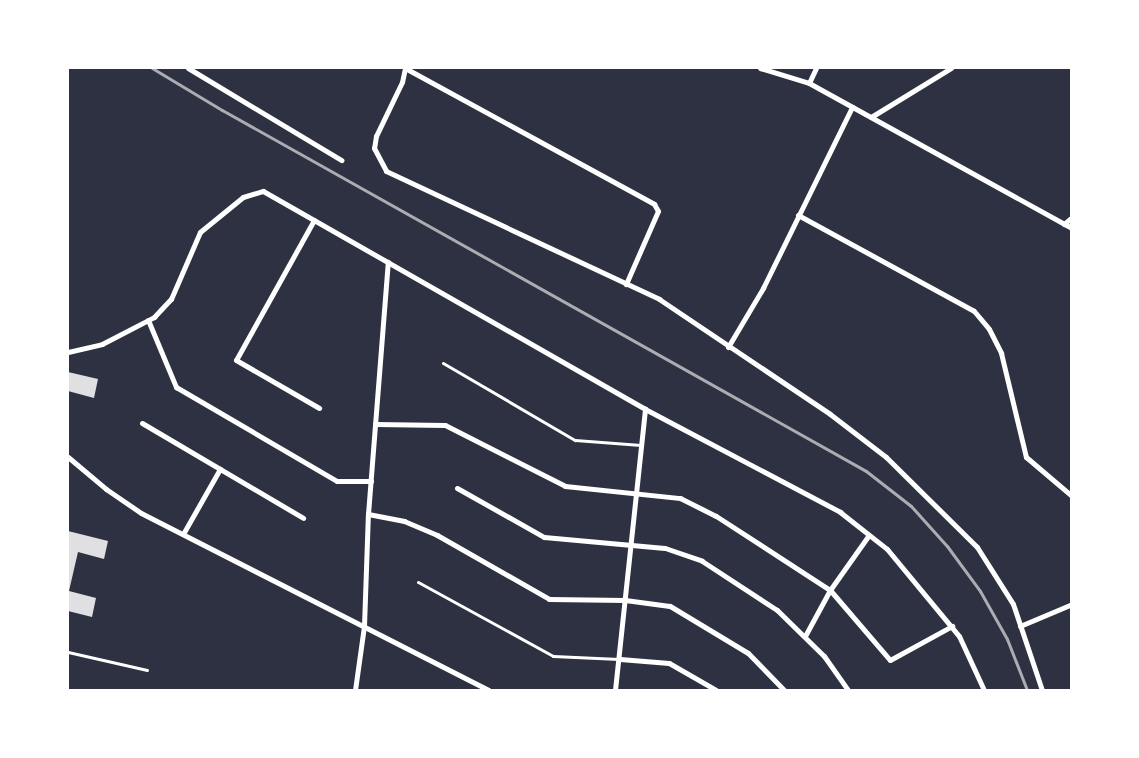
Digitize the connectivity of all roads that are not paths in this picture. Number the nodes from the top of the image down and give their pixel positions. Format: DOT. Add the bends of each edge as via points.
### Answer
graph roads {
  1 [pos="188,68"];
  2 [pos="405,68"];
  3 [pos="760,68"];
  4 [pos="816,68"];
  5 [pos="951,68"];
  6 [pos="810,83"];
  7 [pos="852,107"];
  8 [pos="871,117"];
  9 [pos="341,160"];
  10 [pos="798,215"];
  11 [pos="1072,217"];
  12 [pos="314,220"];
  13 [pos="1064,224"];
  14 [pos="1072,228"];
  15 [pos="388,262"];
  16 [pos="626,284"];
  17 [pos="148,320"];
  18 [pos="728,347"];
  19 [pos="68,352"];
  20 [pos="443,363"];
  21 [pos="318,408"];
  22 [pos="645,410"];
  23 [pos="142,423"];
  24 [pos="375,424"];
  25 [pos="641,445"];
  26 [pos="68,457"];
  27 [pos="220,469"];
  28 [pos="371,481"];
  29 [pos="457,488"];
  30 [pos="1072,490"];
  31 [pos="1065,491"];
  32 [pos="636,493"];
  33 [pos="1072,496"];
  34 [pos="368,514"];
  35 [pos="303,518"];
  36 [pos="183,534"];
  37 [pos="869,535"];
  38 [pos="631,543"];
  39 [pos="418,582"];
  40 [pos="830,590"];
  41 [pos="625,600"];
  42 [pos="1072,604"];
  43 [pos="364,626"];
  44 [pos="952,626"];
  45 [pos="1020,626"];
  46 [pos="805,636"];
  47 [pos="68,652"];
  48 [pos="620,659"];
  49 [pos="147,670"];
  50 [pos="355,690"];
  51 [pos="488,690"];
  52 [pos="615,690"];
  53 [pos="716,690"];
  54 [pos="784,690"];
  55 [pos="848,690"];
  56 [pos="984,690"];
  57 [pos="1042,690"];
  1 -- 9 [label="street"];
  2 -- 16 [label="street" via="654,204 658,211"];
  2 -- 16 [label="street" via="376,136 374,148 386,171"];
  3 -- 6 [label="street"];
  4 -- 6 [label="street"];
  5 -- 8 [label="street"];
  6 -- 7 [label="street"];
  7 -- 8 [label="street"];
  7 -- 10 [label="street"];
  8 -- 13 [label="street"];
  10 -- 18 [label="street" via="763,288"];
  10 -- 31 [label="street" via="974,311 989,329 1001,353 1026,457"];
  11 -- 13 [label="street"];
  12 -- 15 [label="street"];
  12 -- 17 [label="street" via="263,191 243,197 200,232 171,299"];
  12 -- 21 [label="street" via="236,360"];
  13 -- 14 [label="street"];
  15 -- 22 [label="street"];
  15 -- 24 [label="street"];
  16 -- 18 [label="street" via="659,299"];
  17 -- 19 [label="street" via="102,344"];
  17 -- 28 [label="street" via="176,387 336,481"];
  18 -- 45 [label="street" via="830,414 886,457 977,547 1013,604"];
  20 -- 25 [label="lane" via="575,440"];
  22 -- 25 [label="street"];
  22 -- 37 [label="street" via="840,512"];
  23 -- 27 [label="street"];
  24 -- 28 [label="street"];
  24 -- 32 [label="street" via="445,425 565,486"];
  25 -- 32 [label="street"];
  26 -- 36 [label="street" via="106,489"];
  27 -- 35 [label="street"];
  27 -- 36 [label="street"];
  28 -- 34 [label="street"];
  29 -- 38 [label="street" via="544,537"];
  30 -- 31 [label="street"];
  31 -- 33 [label="street"];
  32 -- 38 [label="street"];
  32 -- 40 [label="street" via="680,498 716,516"];
  34 -- 41 [label="street" via="404,521 437,536 549,599"];
  34 -- 43 [label="street"];
  36 -- 43 [label="street"];
  37 -- 40 [label="street"];
  37 -- 44 [label="street" via="887,549"];
  38 -- 41 [label="street"];
  38 -- 46 [label="street" via="664,548 702,561 752,591"];
  39 -- 48 [label="lane" via="553,656"];
  40 -- 44 [label="street" via="890,660"];
  40 -- 46 [label="street"];
  41 -- 48 [label="street"];
  41 -- 54 [label="street" via="670,606 748,653"];
  42 -- 45 [label="street"];
  43 -- 50 [label="street"];
  43 -- 51 [label="street"];
  44 -- 56 [label="street" via="960,636"];
  45 -- 57 [label="street"];
  46 -- 55 [label="street"];
  47 -- 49 [label="lane"];
  48 -- 52 [label="street"];
  48 -- 53 [label="street" via="648,659 669,664"];
}
